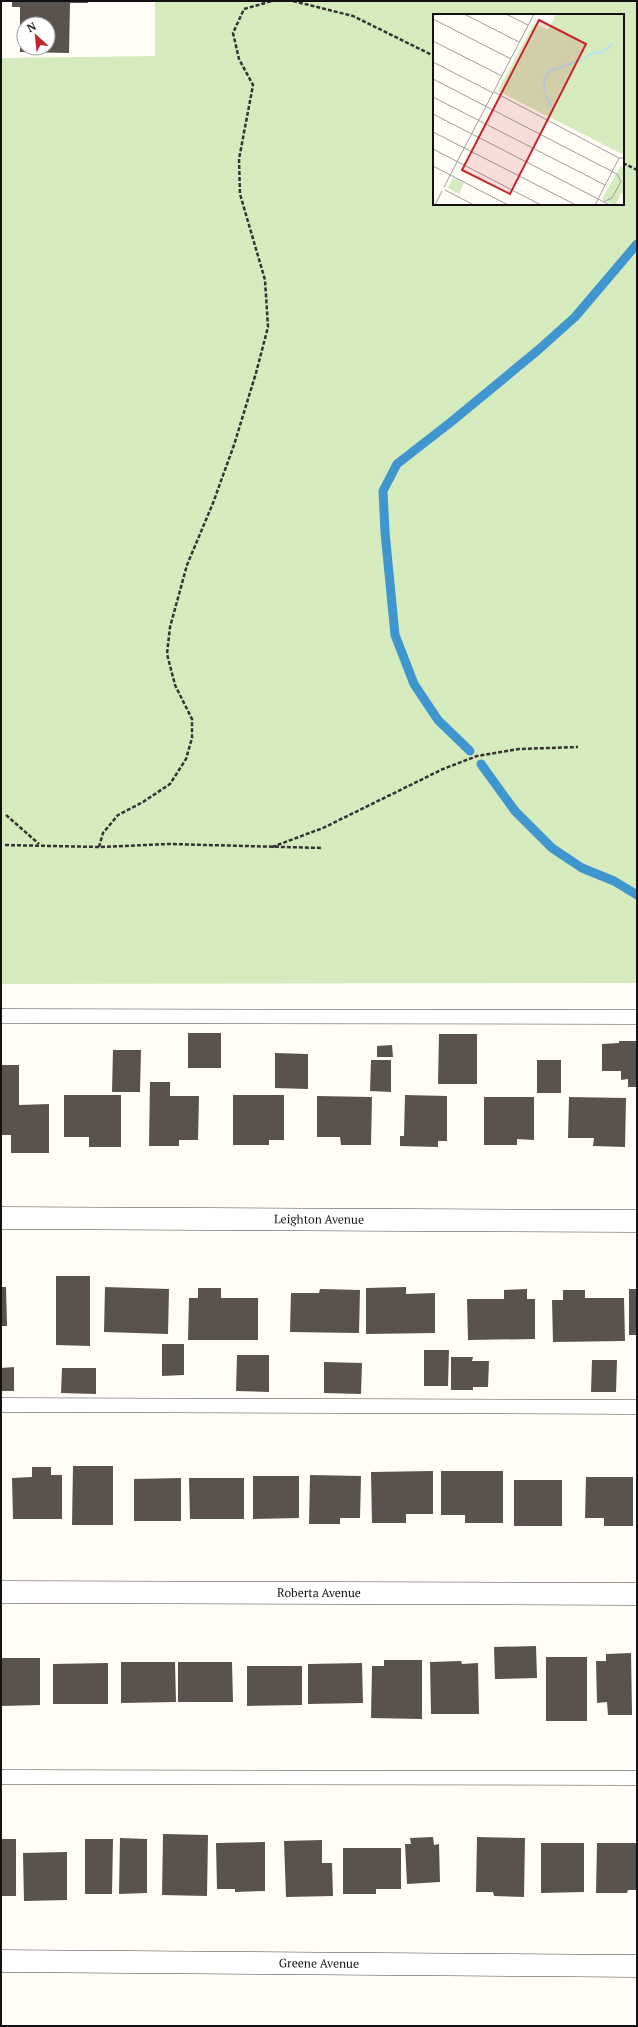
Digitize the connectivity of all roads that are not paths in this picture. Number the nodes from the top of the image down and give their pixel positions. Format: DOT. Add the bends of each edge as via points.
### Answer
graph roads {
  1 [pos="1,1016"];
  2 [pos="637,1017"];
  3 [pos="1,1218"];
  4 [pos="637,1221"];
  5 [pos="1,1405"];
  6 [pos="637,1407"];
  7 [pos="1,1592"];
  8 [pos="637,1594"];
  9 [pos="1,1777"];
  10 [pos="637,1778"];
  11 [pos="1,1961"];
  12 [pos="637,1966"];
  1 -- 2 [label="lane"];
  3 -- 4 [label="street, Leighton Avenue"];
  5 -- 6 [label="lane"];
  7 -- 8 [label="street, Roberta Avenue"];
  9 -- 10 [label="lane"];
  11 -- 12 [label="street, Greene Avenue"];
}
